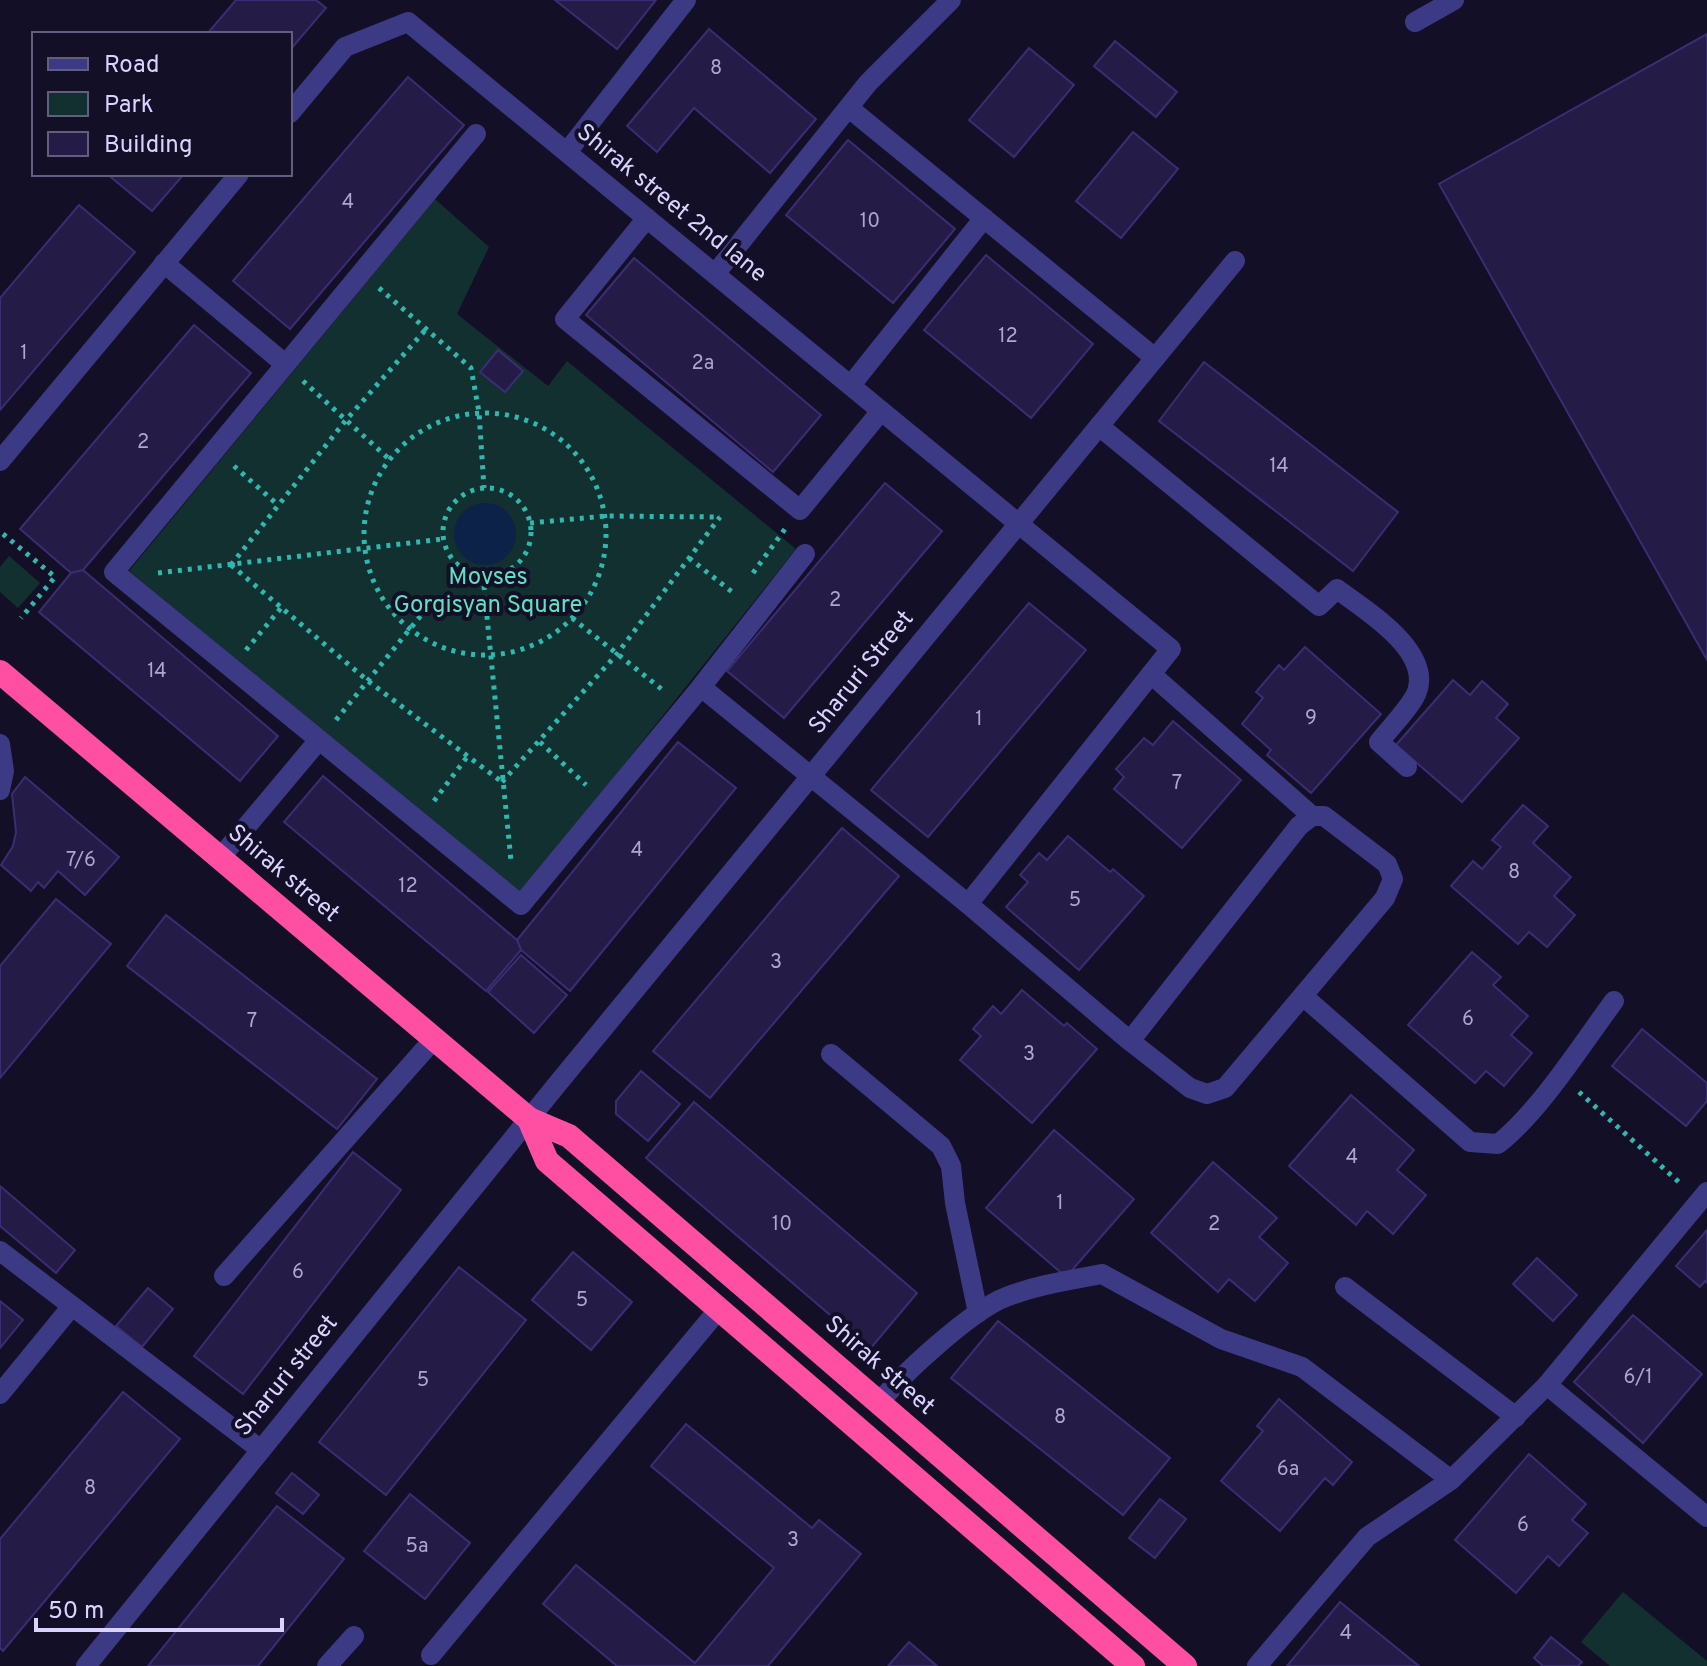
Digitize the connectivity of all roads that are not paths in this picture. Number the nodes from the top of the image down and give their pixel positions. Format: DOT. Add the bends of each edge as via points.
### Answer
graph roads {
  1 [pos="686,0"];
  2 [pos="951,0"];
  3 [pos="1454,0"];
  4 [pos="1415,22"];
  5 [pos="849,108"];
  6 [pos="292,111"];
  7 [pos="476,134"];
  8 [pos="567,152"];
  9 [pos="237,176"];
  10 [pos="647,218"];
  11 [pos="984,218"];
  12 [pos="1235,261"];
  13 [pos="164,263"];
  14 [pos="715,274"];
  15 [pos="1155,358"];
  16 [pos="285,364"];
  17 [pos="851,385"];
  18 [pos="881,411"];
  19 [pos="1099,426"];
  20 [pos="0,461"];
  21 [pos="1019,522"];
  22 [pos="805,554"];
  23 [pos="0,672"];
  24 [pos="1151,674"];
  25 [pos="701,687"];
  26 [pos="324,735"];
  27 [pos="0,744"];
  28 [pos="1407,767"];
  29 [pos="811,776"];
  30 [pos="0,790"];
  31 [pos="1312,816"];
  32 [pos="220,858"];
  33 [pos="968,904"];
  34 [pos="1303,996"];
  35 [pos="1614,1001"];
  36 [pos="434,1039"];
  37 [pos="1130,1041"];
  38 [pos="831,1054"];
  39 [pos="529,1119"];
  40 [pos="1703,1196"];
  41 [pos="0,1251"];
  42 [pos="224,1276"];
  43 [pos="1345,1287"];
  44 [pos="72,1306"];
  45 [pos="719,1309"];
  46 [pos="978,1313"];
  47 [pos="1547,1385"];
  48 [pos="0,1394"];
  49 [pos="879,1403"];
  50 [pos="1516,1417"];
  51 [pos="261,1450"];
  52 [pos="1451,1480"];
  53 [pos="1707,1517"];
  54 [pos="354,1636"];
  55 [pos="431,1655"];
  56 [pos="86,1666"];
  57 [pos="327,1666"];
  58 [pos="1133,1666"];
  59 [pos="1185,1666"];
  60 [pos="1257,1666"];
  1 -- 8 [label="street"];
  2 -- 5 [label="street"];
  3 -- 4 [label="street"];
  5 -- 11 [label="street"];
  5 -- 14 [label="street"];
  6 -- 8 [label="street, Shirak street 2nd lane" via="345,47 408,22"];
  7 -- 16 [label="street"];
  8 -- 10 [label="street, Shirak street 2nd lane"];
  9 -- 13 [label="street"];
  10 -- 14 [label="street, Shirak street 2nd lane"];
  10 -- 18 [label="street" via="565,319 800,510"];
  11 -- 15 [label="street"];
  11 -- 17 [label="street"];
  12 -- 15 [label="street, Sharuri Street"];
  13 -- 16 [label="street"];
  13 -- 20 [label="street"];
  14 -- 17 [label="street, Shirak street 2nd lane"];
  15 -- 19 [label="street, Sharuri Street"];
  16 -- 26 [label="street" via="114,572"];
  17 -- 18 [label="street, Shirak street 2nd lane"];
  18 -- 21 [label="street, Shirak street 2nd lane"];
  19 -- 21 [label="street, Sharuri Street"];
  19 -- 28 [label="street" via="1319,606 1337,589 1399,637 1417,668 1418,684 1415,697 1379,742"];
  21 -- 24 [label="street, Shirak street 2nd lane" via="1171,649"];
  21 -- 29 [label="street, Sharuri Street"];
  22 -- 25 [label="street"];
  23 -- 32 [label="highway, Shirak street"];
  24 -- 31 [label="street"];
  24 -- 33 [label="street"];
  25 -- 26 [label="street" via="521,905"];
  25 -- 29 [label="street"];
  26 -- 32 [label="street"];
  27 -- 30 [label="street"];
  29 -- 33 [label="street"];
  29 -- 39 [label="street, Sharuri Street"];
  31 -- 34 [label="street" via="1324,816 1387,864 1393,879 1385,898"];
  31 -- 37 [label="street"];
  32 -- 36 [label="highway, Shirak street"];
  33 -- 37 [label="street"];
  34 -- 35 [label="street" via="1470,1142 1498,1144 1560,1075"];
  34 -- 37 [label="street" via="1225,1088 1207,1094 1190,1088"];
  36 -- 39 [label="highway, Shirak street"];
  36 -- 42 [label="street"];
  38 -- 46 [label="street" via="941,1146 951,1166"];
  39 -- 45 [label="highway, Shirak street" via="547,1161"];
  39 -- 49 [label="highway, Shirak street" via="569,1136"];
  39 -- 51 [label="street, Sharuri street"];
  40 -- 47 [label="street"];
  41 -- 44 [label="street"];
  43 -- 50 [label="street"];
  44 -- 48 [label="street"];
  44 -- 51 [label="street"];
  45 -- 55 [label="street"];
  45 -- 58 [label="highway, Shirak street"];
  46 -- 49 [label="street" via="896,1381"];
  46 -- 52 [label="street" via="1005,1297 1102,1274 1221,1339 1302,1367"];
  47 -- 50 [label="street"];
  47 -- 53 [label="street"];
  49 -- 59 [label="highway, Shirak street"];
  50 -- 52 [label="street"];
  51 -- 56 [label="street, Sharuri street"];
  52 -- 60 [label="street" via="1367,1537"];
  54 -- 57 [label="street"];
}
